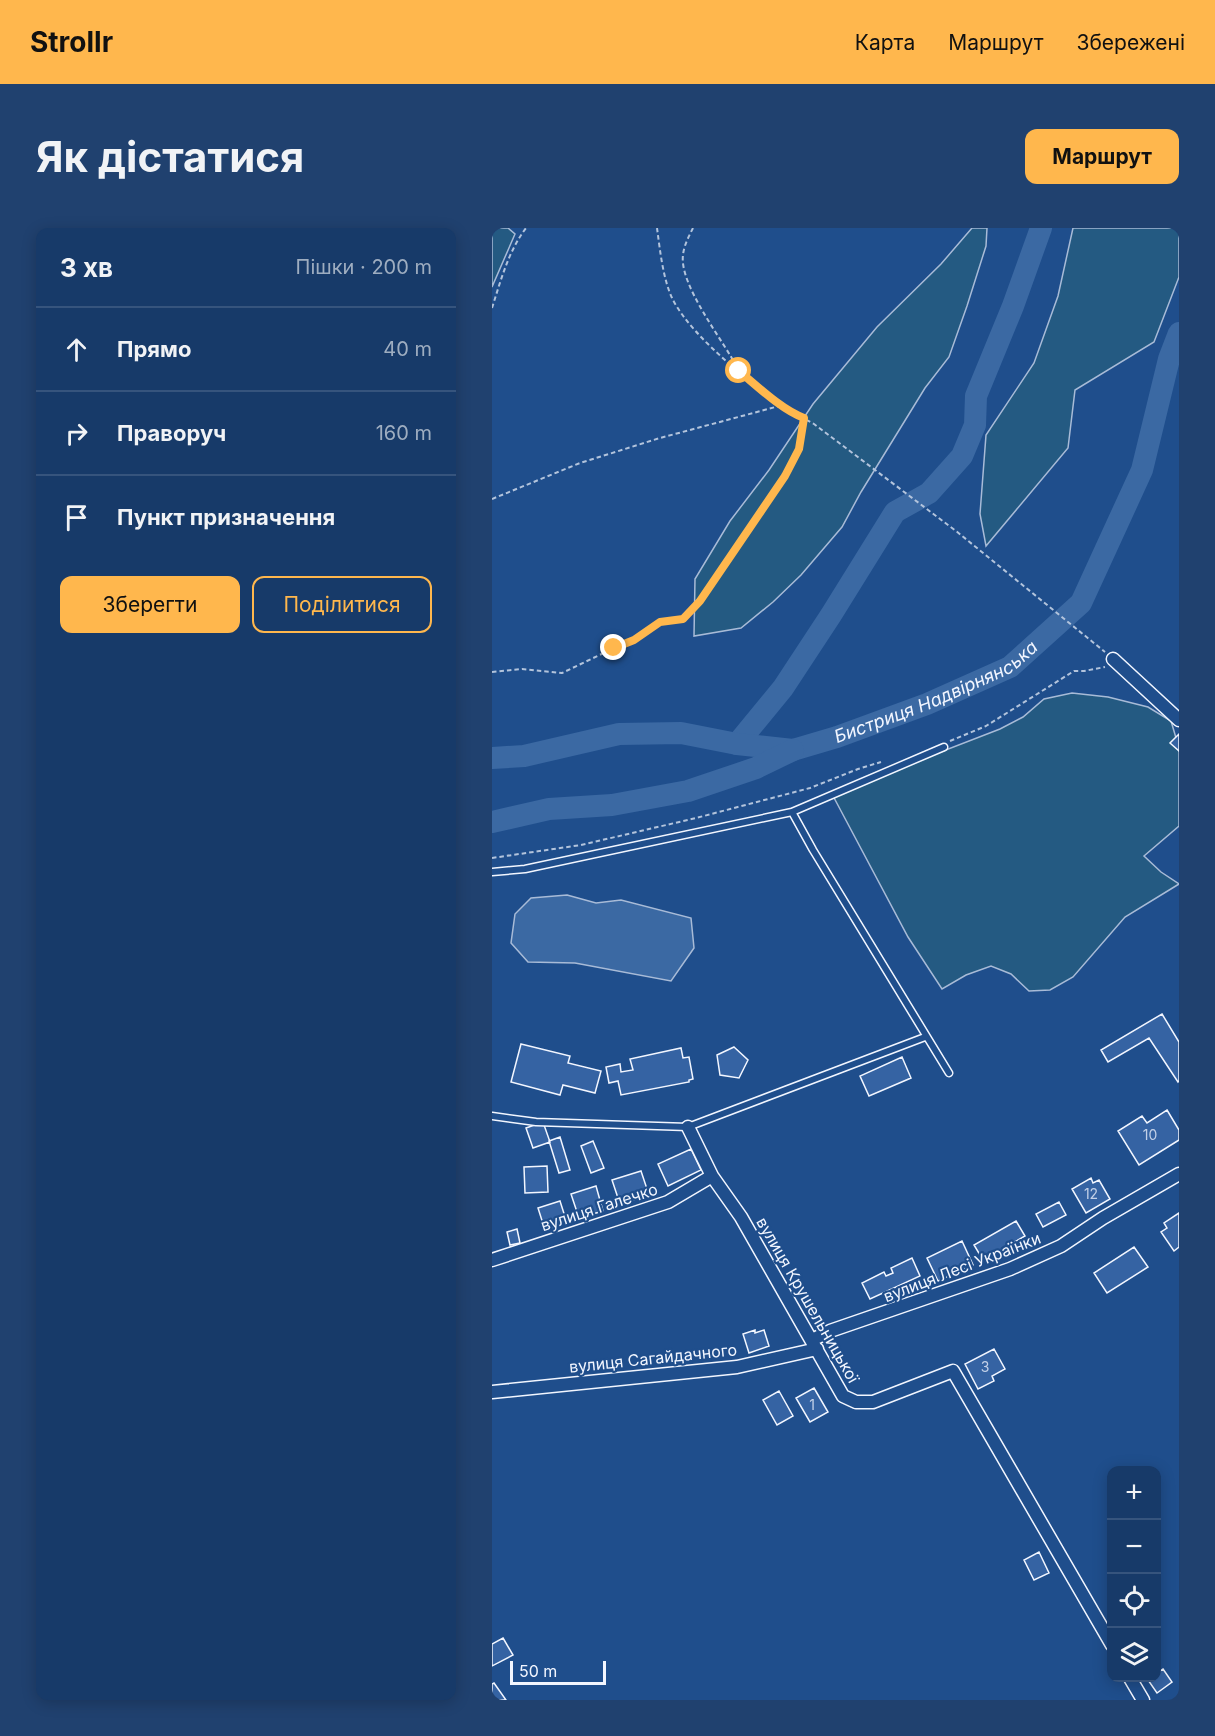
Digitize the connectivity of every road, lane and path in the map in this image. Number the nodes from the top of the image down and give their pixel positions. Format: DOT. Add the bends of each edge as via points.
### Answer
graph roads {
  1 [pos="526,228"];
  2 [pos="657,228"];
  3 [pos="693,228"];
  4 [pos="492,308"];
  5 [pos="739,371"];
  6 [pos="783,405"];
  7 [pos="804,418"];
  8 [pos="492,499"];
  9 [pos="1114,662"];
  10 [pos="492,672"];
  11 [pos="1179,720"];
  12 [pos="946,744"];
  13 [pos="886,761"];
  14 [pos="792,812"];
  15 [pos="492,858"];
  16 [pos="492,872"];
  17 [pos="925,1037"];
  18 [pos="949,1073"];
  19 [pos="492,1116"];
  20 [pos="688,1127"];
  21 [pos="1179,1174"];
  22 [pos="712,1176"];
  23 [pos="492,1260"];
  24 [pos="814,1344"];
  25 [pos="492,1392"];
  26 [pos="1107,1636"];
  27 [pos="1133,1682"];
  28 [pos="1143,1700"];
  1 -- 4 [label="path" via="505,267"];
  2 -- 5 [label="path" via="673,299 715,351"];
  3 -- 5 [label="path" via="683,254 688,285"];
  5 -- 6 [label="path"];
  6 -- 7 [label="path"];
  6 -- 8 [label="path" via="591,459"];
  7 -- 9 [label="path" via="956,531"];
  7 -- 10 [label="path" via="799,449 785,476 700,601 683,619 660,622 634,640 562,673 522,669"];
  9 -- 11 [label="street"];
  9 -- 12 [label="path" via="1074,671 986,726"];
  12 -- 14 [label="lane"];
  13 -- 15 [label="path" via="810,789 696,818 581,845"];
  14 -- 16 [label="lane" via="525,869"];
  14 -- 17 [label="lane"];
  17 -- 18 [label="lane"];
  17 -- 20 [label="lane"];
  19 -- 20 [label="lane" via="536,1122"];
  20 -- 22 [label="street, вулиця Крушельницької"];
  21 -- 24 [label="street, вулиця Лесі Українки" via="1041,1256 830,1331"];
  22 -- 23 [label="street, вулиця Галечко" via="668,1202"];
  22 -- 24 [label="street, вулиця Крушельницької" via="741,1216"];
  24 -- 25 [label="street, вулиця Сагайдачного" via="737,1366"];
  24 -- 26 [label="street, вулиця Крушельницької" via="843,1396 856,1402 873,1402 953,1371"];
  27 -- 28 [label="street"];
}
